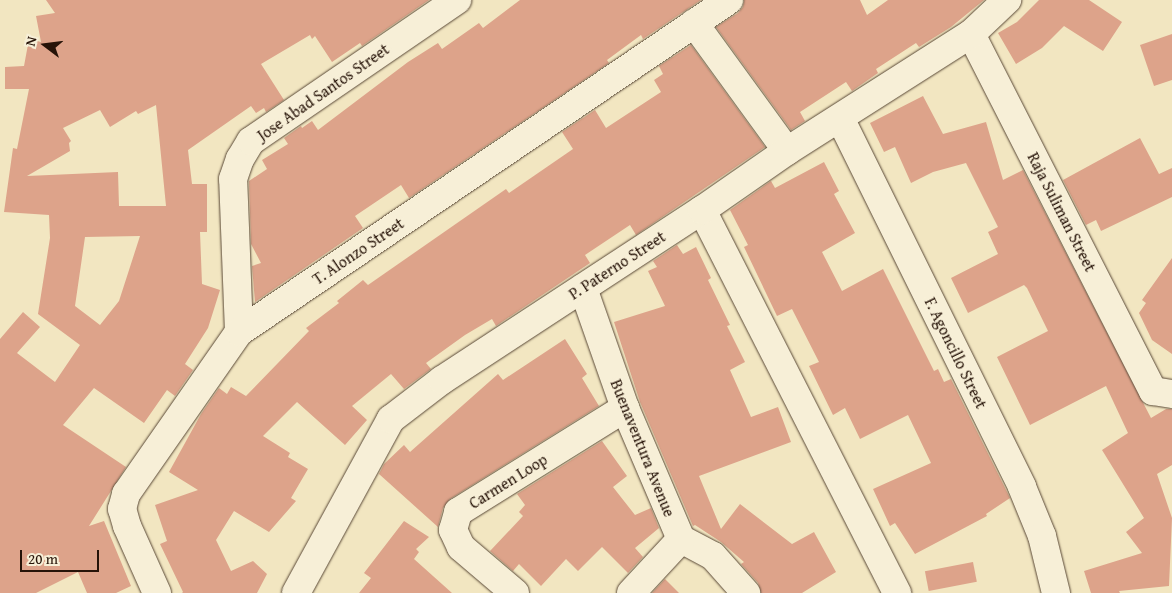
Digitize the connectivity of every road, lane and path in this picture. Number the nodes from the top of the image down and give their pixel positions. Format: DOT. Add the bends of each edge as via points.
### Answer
graph roads {
  1 [pos="457,0"];
  2 [pos="730,0"];
  3 [pos="1007,0"];
  4 [pos="694,23"];
  5 [pos="971,34"];
  6 [pos="840,118"];
  7 [pos="787,151"];
  8 [pos="702,210"];
  9 [pos="583,288"];
  10 [pos="239,332"];
  11 [pos="1162,393"];
  12 [pos="625,408"];
  13 [pos="680,539"];
  14 [pos="158,593"];
  15 [pos="296,593"];
  16 [pos="515,593"];
  17 [pos="631,593"];
  18 [pos="746,593"];
  19 [pos="897,593"];
  20 [pos="1056,593"];
  1 -- 10 [label="street, Jose Abad Santos Street" via="251,141 233,179"];
  2 -- 4 [label="street, T. Alonzo Street"];
  3 -- 5 [label="street, P. Paterno Street"];
  4 -- 7 [label="street"];
  4 -- 10 [label="street, T. Alonzo Street"];
  5 -- 6 [label="street, P. Paterno Street"];
  5 -- 11 [label="street, Raja Suliman Street"];
  6 -- 7 [label="street, P. Paterno Street"];
  6 -- 20 [label="street, F. Agoncillo Street" via="1022,487 1042,536"];
  7 -- 8 [label="street, P. Paterno Street"];
  8 -- 9 [label="street, P. Paterno Street"];
  8 -- 19 [label="street"];
  9 -- 12 [label="street, Buenaventura Avenue"];
  9 -- 15 [label="street, P. Paterno Street" via="442,380 391,419"];
  10 -- 14 [label="street, T. Alonzo Street" via="126,494 122,509 127,526"];
  12 -- 13 [label="street, Buenaventura Avenue"];
  12 -- 16 [label="street, Carmen Loop" via="458,512 453,530 460,547"];
  13 -- 17 [label="street"];
  13 -- 18 [label="street" via="713,556"];
}
